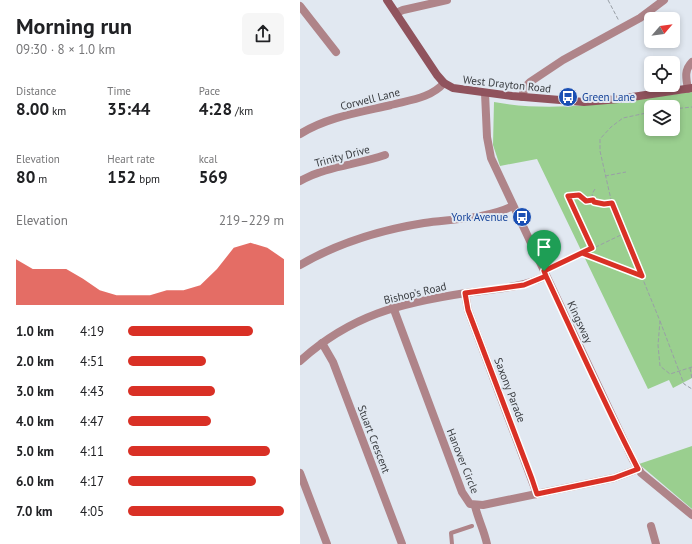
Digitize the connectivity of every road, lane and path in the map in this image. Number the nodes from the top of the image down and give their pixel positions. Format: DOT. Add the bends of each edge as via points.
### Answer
graph roads {
  1 [pos="387,0"];
  2 [pos="447,0"];
  3 [pos="608,0"];
  4 [pos="664,0"];
  5 [pos="300,6"];
  6 [pos="396,13"];
  7 [pos="622,28"];
  8 [pos="336,52"];
  9 [pos="692,62"];
  10 [pos="444,83"];
  11 [pos="690,88"];
  12 [pos="486,93"];
  13 [pos="522,97"];
  14 [pos="692,107"];
  15 [pos="680,108"];
  16 [pos="644,114"];
  17 [pos="300,134"];
  18 [pos="385,155"];
  19 [pos="626,172"];
  20 [pos="605,176"];
  21 [pos="303,179"];
  22 [pos="595,189"];
  23 [pos="593,200"];
  24 [pos="612,203"];
  25 [pos="513,206"];
  26 [pos="625,233"];
  27 [pos="592,248"];
  28 [pos="582,253"];
  29 [pos="300,265"];
  30 [pos="545,274"];
  31 [pos="642,276"];
  32 [pos="465,293"];
  33 [pos="393,307"];
  34 [pos="660,321"];
  35 [pos="322,343"];
  36 [pos="300,361"];
  37 [pos="692,367"];
  38 [pos="690,368"];
  39 [pos="679,371"];
  40 [pos="692,379"];
  41 [pos="692,389"];
  42 [pos="638,469"];
  43 [pos="300,473"];
  44 [pos="537,494"];
  45 [pos="475,506"];
  46 [pos="692,515"];
  47 [pos="480,523"];
  48 [pos="472,526"];
  49 [pos="651,526"];
  50 [pos="327,544"];
  51 [pos="402,544"];
  52 [pos="452,544"];
  53 [pos="487,544"];
  54 [pos="656,544"];
  1 -- 6 [label="main road"];
  2 -- 6 [label="street"];
  3 -- 7 [label="path"];
  4 -- 7 [label="street" via="649,13"];
  5 -- 8 [label="street"];
  6 -- 10 [label="main road"];
  7 -- 13 [label="street" via="563,60 530,82 525,87"];
  9 -- 11 [label="street" via="685,74"];
  10 -- 12 [label="main road, West Drayton Road" via="456,89"];
  10 -- 17 [label="street, Corwell Lane" via="429,95 335,119"];
  11 -- 13 [label="main road, West Drayton Road" via="595,102"];
  12 -- 13 [label="main road, West Drayton Road"];
  12 -- 25 [label="street, Kingsway" via="489,150"];
  14 -- 15 [label="path"];
  16 -- 20 [label="path" via="623,118 600,139"];
  18 -- 21 [label="street, Trinity Drive" via="361,163 332,167"];
  19 -- 20 [label="path"];
  20 -- 24 [label="path"];
  22 -- 23 [label="path" via="592,194"];
  23 -- 24 [label="path" via="604,204"];
  23 -- 27 [label="path" via="586,201 579,195 568,196"];
  24 -- 26 [label="path"];
  25 -- 29 [label="street" via="494,213 379,232 337,246"];
  25 -- 30 [label="street, Kingsway"];
  26 -- 27 [label="path"];
  26 -- 31 [label="path"];
  27 -- 28 [label="path"];
  28 -- 30 [label="path"];
  28 -- 31 [label="path"];
  30 -- 32 [label="street, Bishop's Road" via="524,285"];
  30 -- 42 [label="street, Kingsway"];
  31 -- 34 [label="path"];
  32 -- 33 [label="street, Bishop's Road"];
  32 -- 44 [label="street, Saxony Parade" via="468,310"];
  33 -- 35 [label="street, Bishop's Road" via="362,320"];
  33 -- 45 [label="street, Hanover Circle" via="462,492 468,503"];
  34 -- 39 [label="path"];
  34 -- 39 [label="path" via="660,366 670,374"];
  35 -- 36 [label="street, Bishop's Road"];
  35 -- 51 [label="street, Stuart Crescent" via="333,362"];
  37 -- 38 [label="path"];
  38 -- 39 [label="path"];
  38 -- 40 [label="path"];
  39 -- 41 [label="path" via="684,384"];
  42 -- 44 [label="street, Hanover Circle" via="618,477"];
  42 -- 46 [label="street, Kingsway"];
  43 -- 50 [label="street"];
  44 -- 45 [label="street, Hanover Circle"];
  45 -- 47 [label="street"];
  47 -- 48 [label="street"];
  47 -- 53 [label="street"];
  48 -- 52 [label="lane" via="451,533"];
  49 -- 54 [label="street"];
}
